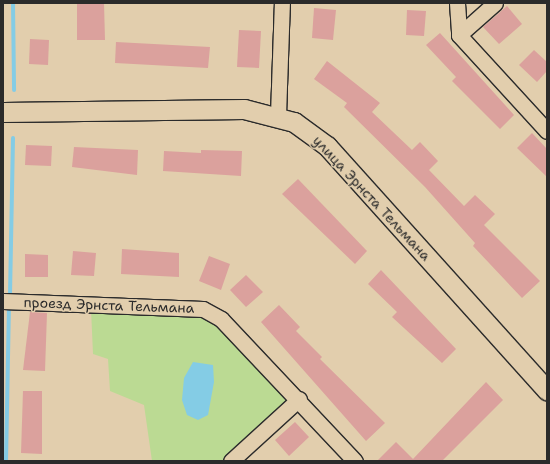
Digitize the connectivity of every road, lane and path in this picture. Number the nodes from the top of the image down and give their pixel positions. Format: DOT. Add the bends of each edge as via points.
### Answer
graph roads {
  1 [pos="282,3"];
  2 [pos="457,3"];
  3 [pos="495,3"];
  4 [pos="459,35"];
  5 [pos="3,112"];
  6 [pos="278,115"];
  7 [pos="547,131"];
  8 [pos="3,301"];
  9 [pos="547,390"];
  10 [pos="299,399"];
  11 [pos="231,461"];
  12 [pos="355,461"];
  1 -- 6 [label="street"];
  2 -- 4 [label="street"];
  3 -- 4 [label="street"];
  4 -- 7 [label="street"];
  5 -- 6 [label="main road, улица Эрнста Тельмана" via="244,109"];
  6 -- 9 [label="main road, улица Эрнста Тельмана" via="304,128 327,146"];
  8 -- 10 [label="street, проезд Эрнста Тельмана" via="203,309 221,319"];
  10 -- 11 [label="street"];
  10 -- 12 [label="street, проезд Эрнста Тельмана"];
}
